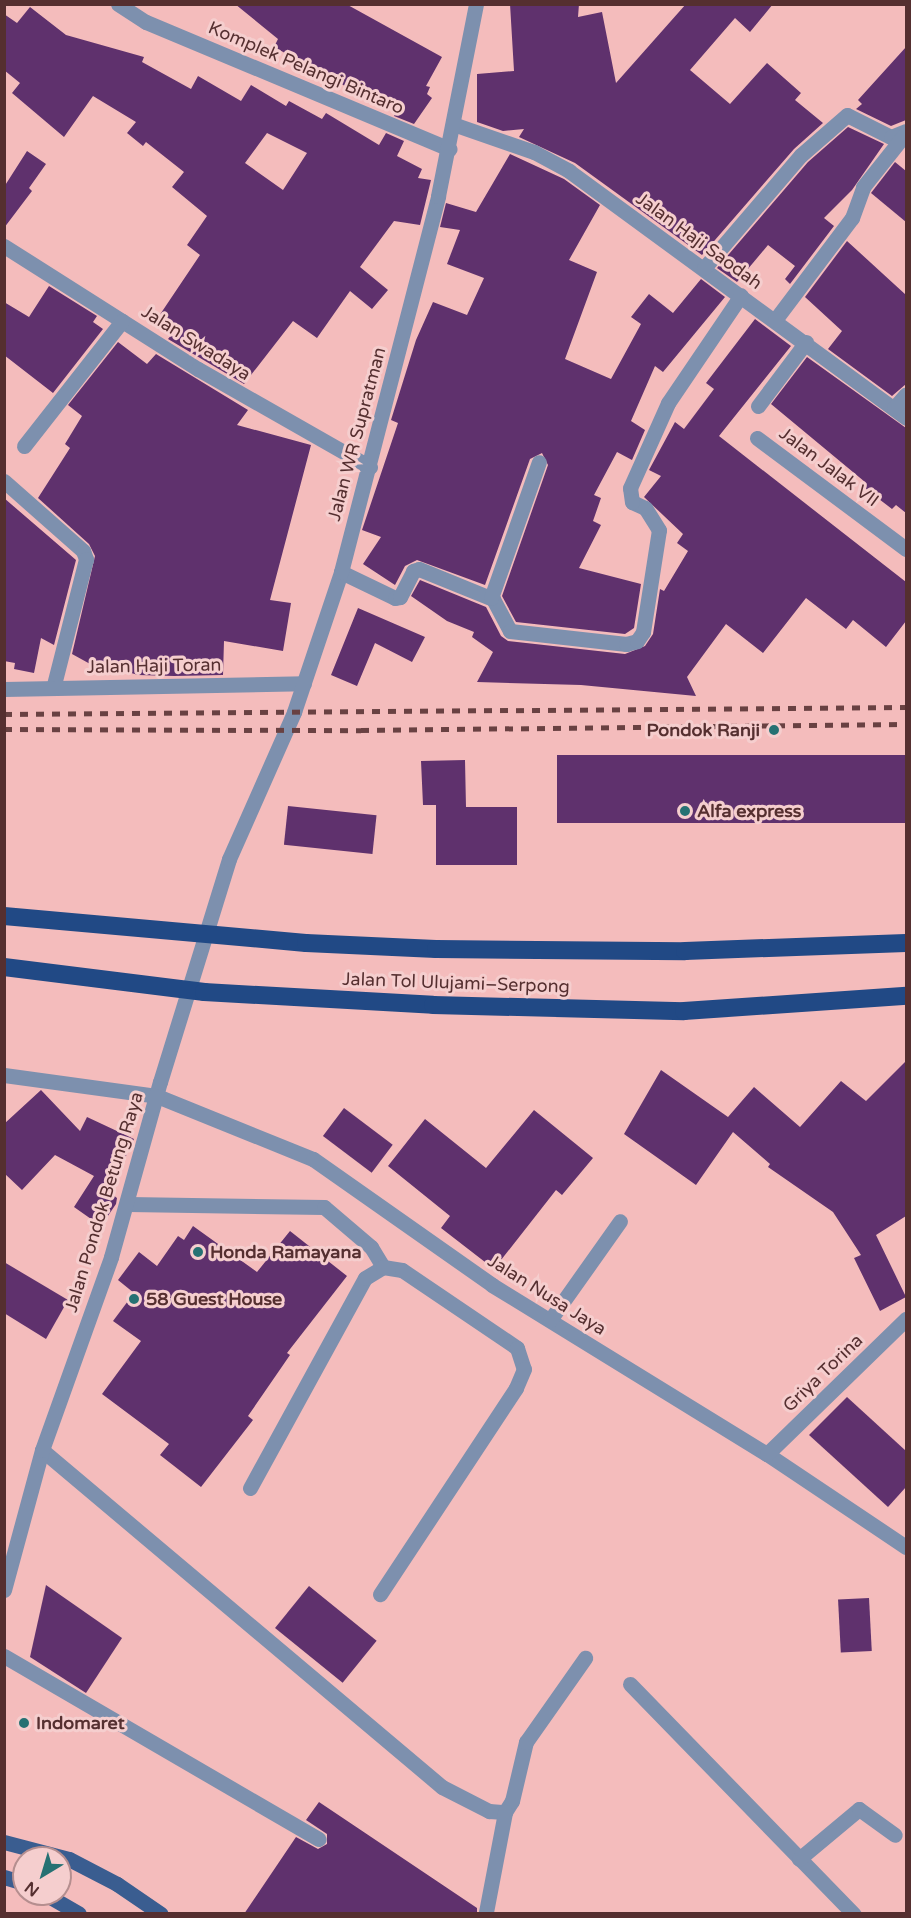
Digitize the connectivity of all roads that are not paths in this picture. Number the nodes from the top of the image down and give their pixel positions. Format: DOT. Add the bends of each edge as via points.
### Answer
graph roads {
  1 [pos="118,4"];
  2 [pos="476,4"];
  3 [pos="453,124"];
  4 [pos="906,132"];
  5 [pos="448,149"];
  6 [pos="4,246"];
  7 [pos="704,268"];
  8 [pos="741,295"];
  9 [pos="775,320"];
  10 [pos="122,321"];
  11 [pos="806,342"];
  12 [pos="906,394"];
  13 [pos="758,406"];
  14 [pos="900,413"];
  15 [pos="757,438"];
  16 [pos="24,446"];
  17 [pos="539,462"];
  18 [pos="370,467"];
  19 [pos="4,481"];
  20 [pos="906,549"];
  21 [pos="341,572"];
  22 [pos="491,598"];
  23 [pos="304,683"];
  24 [pos="4,688"];
  25 [pos="53,688"];
  26 [pos="229,860"];
  27 [pos="4,916"];
  28 [pos="906,943"];
  29 [pos="4,967"];
  30 [pos="906,996"];
  31 [pos="4,1075"];
  32 [pos="158,1089"];
  33 [pos="128,1204"];
  34 [pos="620,1221"];
  35 [pos="383,1267"];
  36 [pos="906,1319"];
  37 [pos="550,1320"];
  38 [pos="42,1450"];
  39 [pos="767,1454"];
  40 [pos="250,1488"];
  41 [pos="906,1547"];
  42 [pos="4,1590"];
  43 [pos="380,1594"];
  44 [pos="4,1656"];
  45 [pos="585,1658"];
  46 [pos="630,1684"];
  47 [pos="505,1812"];
  48 [pos="895,1835"];
  49 [pos="319,1839"];
  50 [pos="4,1842"];
  51 [pos="799,1859"];
  52 [pos="65,1906"];
  53 [pos="486,1912"];
  54 [pos="79,1914"];
  55 [pos="161,1914"];
  56 [pos="854,1914"];
  1 -- 5 [label="street, Komplek Pelangi Bintaro" via="146,21"];
  2 -- 3 [label="street, Jalan WR Supratman"];
  3 -- 5 [label="street, Jalan WR Supratman"];
  3 -- 7 [label="street, Jalan Haji Saodah" via="534,152 569,171"];
  4 -- 7 [label="street" via="891,137 847,115 801,155"];
  4 -- 9 [label="street" via="863,187 852,218"];
  5 -- 18 [label="street, Jalan WR Supratman"];
  6 -- 10 [label="street, Jalan Swadaya"];
  7 -- 8 [label="street, Jalan Haji Saodah"];
  8 -- 9 [label="street, Jalan Haji Saodah"];
  8 -- 22 [label="street" via="668,403 630,488 632,502 645,508 659,530 642,632 637,641 615,643 510,631"];
  9 -- 11 [label="street, Jalan Haji Saodah"];
  10 -- 16 [label="street"];
  10 -- 18 [label="street, Jalan Swadaya"];
  11 -- 13 [label="street"];
  11 -- 14 [label="street, Jalan Haji Saodah"];
  12 -- 14 [label="street"];
  15 -- 20 [label="street, Jalan Jalak VII"];
  17 -- 22 [label="street"];
  18 -- 21 [label="street, Jalan WR Supratman"];
  19 -- 25 [label="street" via="83,551 86,559"];
  21 -- 22 [label="street" via="394,598 400,597 416,569"];
  21 -- 23 [label="street, Jalan WR Supratman"];
  23 -- 25 [label="street, Jalan Haji Toran"];
  23 -- 26 [label="street, Jalan WR Supratman"];
  24 -- 25 [label="street, Jalan Haji Toran"];
  26 -- 32 [label="street, Jalan Pondok Betung Raya"];
  27 -- 28 [label="highway, Jalan Tol Ulujami–Serpong" via="306,943 436,949 685,951"];
  29 -- 30 [label="highway, Jalan Tol Ulujami–Serpong" via="204,992 433,1005 684,1011"];
  31 -- 32 [label="street, Jalan Nusa Jaya"];
  32 -- 33 [label="street, Jalan Pondok Betung Raya"];
  32 -- 37 [label="street, Jalan Nusa Jaya" via="313,1159 492,1285"];
  33 -- 35 [label="street" via="324,1207 371,1246"];
  33 -- 38 [label="street, Jalan Pondok Betung Raya"];
  34 -- 37 [label="street"];
  35 -- 40 [label="street" via="365,1278"];
  35 -- 43 [label="street" via="402,1270 517,1348 524,1369 516,1388"];
  36 -- 39 [label="street, Griya Torina"];
  37 -- 39 [label="street, Jalan Nusa Jaya"];
  38 -- 42 [label="street, Jalan Pondok Betung Raya"];
  38 -- 47 [label="street" via="442,1787 489,1811"];
  39 -- 41 [label="street, Jalan Nusa Jaya"];
  44 -- 49 [label="street"];
  45 -- 47 [label="street" via="526,1742 512,1801"];
  46 -- 51 [label="street"];
  47 -- 53 [label="street"];
  48 -- 51 [label="street" via="859,1809"];
  50 -- 55 [label="main road" via="69,1859 117,1884"];
  51 -- 56 [label="street"];
  52 -- 54 [label="main road"];
}
